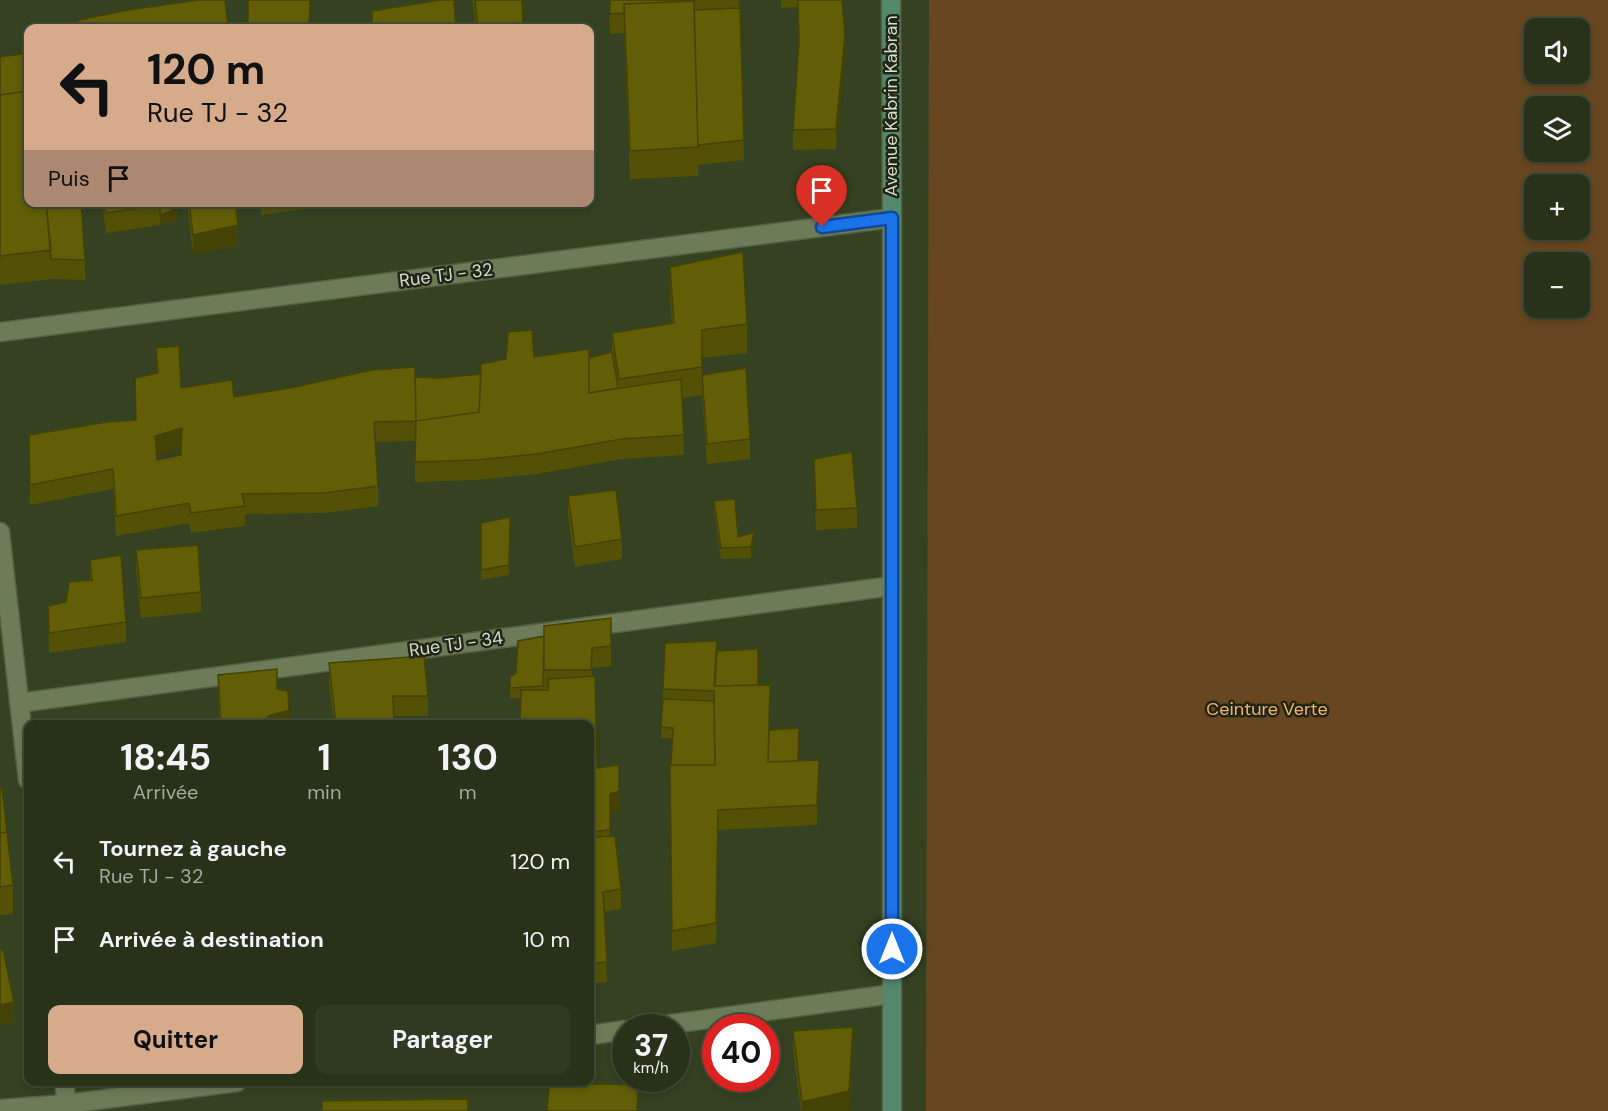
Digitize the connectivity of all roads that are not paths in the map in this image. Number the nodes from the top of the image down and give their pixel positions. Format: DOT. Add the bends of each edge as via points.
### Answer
graph roads {
  1 [pos="891,0"];
  2 [pos="892,218"];
  3 [pos="0,332"];
  4 [pos="0,531"];
  5 [pos="892,586"];
  6 [pos="19,703"];
  7 [pos="24,746"];
  8 [pos="892,994"];
  9 [pos="690,1021"];
  10 [pos="612,1032"];
  11 [pos="594,1034"];
  12 [pos="64,1086"];
  13 [pos="211,1086"];
  14 [pos="0,1108"];
  15 [pos="67,1108"];
  16 [pos="892,1111"];
  1 -- 2 [label="street, Avenue Kabrin Kabran"];
  2 -- 3 [label="street, Rue TJ - 32"];
  2 -- 5 [label="street, Avenue Kabrin Kabran"];
  4 -- 6 [label="street"];
  5 -- 6 [label="street, Rue TJ - 34"];
  5 -- 8 [label="street, Avenue Kabrin Kabran"];
  6 -- 7 [label="street"];
  8 -- 9 [label="street"];
  8 -- 16 [label="street, Avenue Kabrin Kabran"];
  10 -- 11 [label="street"];
  12 -- 15 [label="street"];
  13 -- 15 [label="street"];
  14 -- 15 [label="street"];
}
